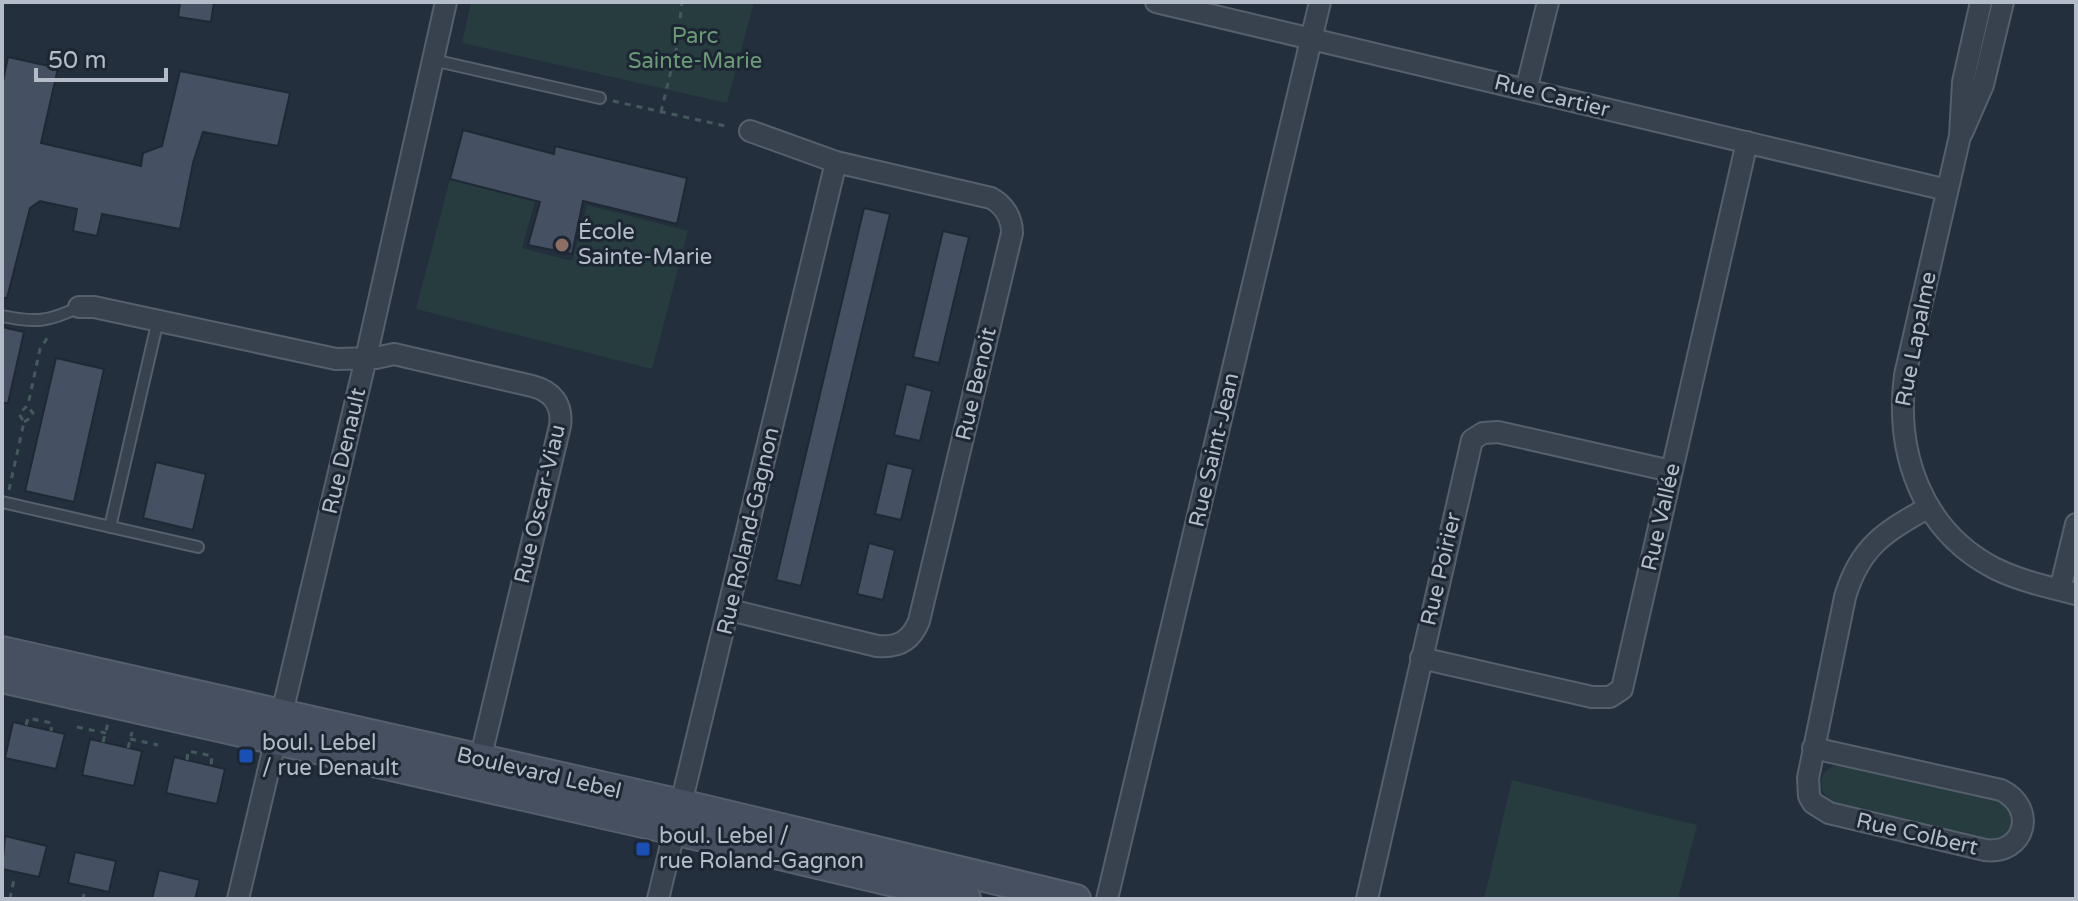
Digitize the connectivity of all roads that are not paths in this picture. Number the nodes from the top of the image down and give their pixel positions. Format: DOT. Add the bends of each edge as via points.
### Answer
graph roads {
  1 [pos="446,2"];
  2 [pos="1156,2"];
  3 [pos="1320,2"];
  4 [pos="1548,2"];
  5 [pos="1981,2"];
  6 [pos="2003,2"];
  7 [pos="1311,39"];
  8 [pos="433,60"];
  9 [pos="1526,90"];
  10 [pos="600,98"];
  11 [pos="750,131"];
  12 [pos="1960,136"];
  13 [pos="1747,142"];
  14 [pos="836,162"];
  15 [pos="1947,190"];
  16 [pos="79,307"];
  17 [pos="2,316"];
  18 [pos="158,320"];
  19 [pos="366,358"];
  20 [pos="1671,471"];
  21 [pos="4,502"];
  22 [pos="1929,507"];
  23 [pos="2076,524"];
  24 [pos="110,527"];
  25 [pos="198,547"];
  26 [pos="2068,592"];
  27 [pos="730,610"];
  28 [pos="2,651"];
  29 [pos="1421,658"];
  30 [pos="2,678"];
  31 [pos="279,727"];
  32 [pos="1813,748"];
  33 [pos="480,760"];
  34 [pos="678,817"];
  35 [pos="238,899"];
  36 [pos="658,899"];
  37 [pos="966,899"];
  38 [pos="1076,899"];
  39 [pos="1107,899"];
  40 [pos="1367,899"];
  1 -- 8 [label="street, Rue Denault"];
  2 -- 7 [label="street, Rue Cartier"];
  3 -- 7 [label="street, Rue Saint-Jean"];
  4 -- 9 [label="street"];
  5 -- 12 [label="street, Rue Lapalme" via="1963,82"];
  6 -- 12 [label="street, Rue Lapalme" via="1983,85"];
  7 -- 9 [label="street, Rue Cartier"];
  7 -- 39 [label="street, Rue Saint-Jean"];
  8 -- 10 [label="lane"];
  8 -- 19 [label="street, Rue Denault"];
  9 -- 13 [label="street, Rue Cartier"];
  11 -- 14 [label="street, Rue Benoit"];
  12 -- 15 [label="street, Rue Lapalme"];
  13 -- 15 [label="street, Rue Cartier"];
  13 -- 20 [label="street, Rue Vallée"];
  14 -- 27 [label="street, Rue Roland-Gagnon"];
  14 -- 27 [label="street, Rue Benoit" via="997,201 1012,226 1005,264 919,621 910,637 897,645 877,646"];
  15 -- 22 [label="street, Rue Lapalme" via="1902,409 1906,453"];
  16 -- 17 [label="lane" via="44,321"];
  16 -- 18 [label="street, Rue Oscar-Viau"];
  18 -- 19 [label="street, Rue Oscar-Viau" via="336,359"];
  18 -- 24 [label="lane"];
  19 -- 31 [label="street, Rue Denault"];
  19 -- 33 [label="street, Rue Oscar-Viau" via="394,354 532,386 551,394 560,411"];
  20 -- 29 [label="street, Rue Poirier" via="1498,432 1475,437 1467,452"];
  20 -- 29 [label="street, Rue Vallée" via="1619,692 1592,697"];
  21 -- 24 [label="lane"];
  22 -- 26 [label="street, Rue Lapalme" via="1981,560 2011,576"];
  22 -- 32 [label="street, Rue Colbert" via="1882,535 1857,564"];
  23 -- 26 [label="street"];
  24 -- 25 [label="lane"];
  27 -- 34 [label="street, Rue Roland-Gagnon"];
  28 -- 31 [label="street, Boulevard Lebel"];
  29 -- 40 [label="street, Rue Poirier"];
  30 -- 31 [label="street, Boulevard Lebel"];
  31 -- 33 [label="street, Boulevard Lebel"];
  31 -- 34 [label="street, Boulevard Lebel"];
  31 -- 35 [label="street, Rue Denault"];
  32 -- 32 [label="street, Rue Colbert" via="1807,789 1823,811 1993,851 2009,846 2022,829 2023,811 2001,790"];
  33 -- 34 [label="street, Boulevard Lebel"];
  34 -- 36 [label="street, Rue Roland-Gagnon"];
  34 -- 37 [label="street, Boulevard Lebel"];
  34 -- 38 [label="street, Boulevard Lebel"];
}
